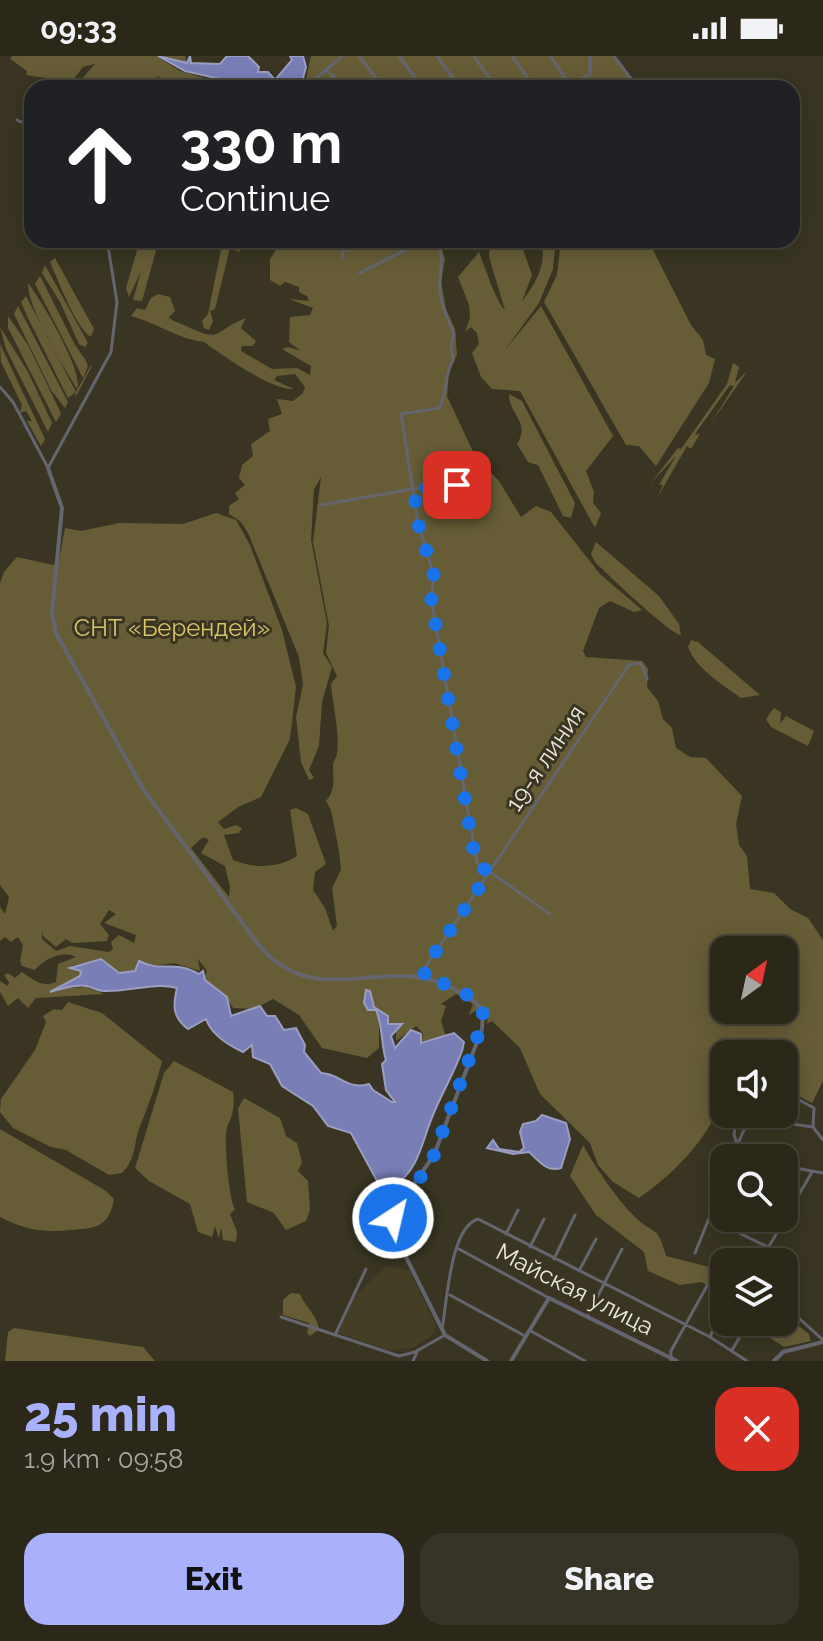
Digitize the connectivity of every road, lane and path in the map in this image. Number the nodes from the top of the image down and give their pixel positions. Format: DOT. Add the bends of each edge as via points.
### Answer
graph roads {
  1 [pos="341,56"];
  2 [pos="359,56"];
  3 [pos="399,56"];
  4 [pos="437,56"];
  5 [pos="474,56"];
  6 [pos="512,56"];
  7 [pos="550,56"];
  8 [pos="590,56"];
  9 [pos="614,56"];
  10 [pos="327,71"];
  11 [pos="316,80"];
  12 [pos="337,80"];
  13 [pos="378,80"];
  14 [pos="417,80"];
  15 [pos="454,80"];
  16 [pos="490,80"];
  17 [pos="529,80"];
  18 [pos="567,80"];
  19 [pos="579,80"];
  20 [pos="632,80"];
  21 [pos="17,120"];
  22 [pos="24,123"];
  23 [pos="108,248"];
  24 [pos="348,248"];
  25 [pos="409,248"];
  26 [pos="440,248"];
  27 [pos="342,258"];
  28 [pos="360,273"];
  29 [pos="0,387"];
  30 [pos="48,468"];
  31 [pos="457,485"];
  32 [pos="414,489"];
  33 [pos="321,505"];
  34 [pos="647,679"];
  35 [pos="489,873"];
  36 [pos="550,914"];
  37 [pos="424,978"];
  38 [pos="798,1099"];
  39 [pos="798,1124"];
  40 [pos="813,1127"];
  41 [pos="823,1140"];
  42 [pos="798,1169"];
  43 [pos="812,1172"];
  44 [pos="823,1173"];
  45 [pos="518,1210"];
  46 [pos="575,1215"];
  47 [pos="544,1219"];
  48 [pos="710,1219"];
  49 [pos="736,1232"];
  50 [pos="506,1234"];
  51 [pos="596,1239"];
  52 [pos="530,1247"];
  53 [pos="457,1248"];
  54 [pos="768,1248"];
  55 [pos="622,1249"];
  56 [pos="695,1253"];
  57 [pos="554,1259"];
  58 [pos="366,1269"];
  59 [pos="579,1271"];
  60 [pos="708,1284"];
  61 [pos="605,1287"];
  62 [pos="450,1295"];
  63 [pos="549,1298"];
  64 [pos="281,1317"];
  65 [pos="587,1317"];
  66 [pos="798,1318"];
  67 [pos="686,1325"];
  68 [pos="442,1329"];
  69 [pos="529,1330"];
  70 [pos="335,1335"];
  71 [pos="445,1335"];
  72 [pos="525,1336"];
  73 [pos="740,1336"];
  74 [pos="710,1337"];
  75 [pos="823,1341"];
  76 [pos="418,1350"];
  77 [pos="732,1350"];
  78 [pos="673,1360"];
  79 [pos="413,1361"];
  80 [pos="487,1361"];
  81 [pos="511,1361"];
  82 [pos="585,1361"];
  83 [pos="747,1361"];
  84 [pos="774,1361"];
  1 -- 10 [label="street"];
  2 -- 13 [label="street"];
  3 -- 14 [label="street"];
  4 -- 15 [label="street"];
  5 -- 16 [label="street"];
  6 -- 17 [label="street"];
  7 -- 18 [label="street"];
  8 -- 19 [label="street" via="590,74"];
  9 -- 20 [label="street"];
  10 -- 11 [label="street"];
  10 -- 12 [label="street"];
  21 -- 22 [label="street"];
  23 -- 30 [label="street" via="117,302 111,352"];
  24 -- 27 [label="street"];
  25 -- 28 [label="street"];
  26 -- 32 [label="street" via="440,290 454,335 453,360 439,408 401,414"];
  29 -- 30 [label="street"];
  30 -- 37 [label="street" via="62,508 52,613 56,633 156,809 258,944 286,969 325,981"];
  31 -- 32 [label="street"];
  32 -- 33 [label="street"];
  32 -- 35 [label="street" via="434,576 431,597 474,853"];
  34 -- 35 [label="street, 19-я линия" via="641,663 629,665"];
  35 -- 36 [label="street"];
  35 -- 37 [label="street, 19-я линия" via="426,966"];
  37 -- 68 [label="street" via="457,990 483,1011 482,1029 434,1155 393,1214 400,1245"];
  38 -- 40 [label="street" via="814,1108"];
  39 -- 40 [label="street"];
  40 -- 41 [label="street"];
  42 -- 43 [label="street"];
  43 -- 44 [label="street"];
  43 -- 54 [label="street"];
  45 -- 50 [label="street"];
  46 -- 57 [label="street"];
  47 -- 52 [label="street"];
  48 -- 56 [label="street"];
  49 -- 54 [label="street"];
  50 -- 52 [label="street"];
  50 -- 53 [label="street" via="474,1219"];
  51 -- 59 [label="street"];
  52 -- 57 [label="street"];
  53 -- 62 [label="street" via="448,1273"];
  53 -- 63 [label="street, Майская улица"];
  55 -- 61 [label="street"];
  57 -- 59 [label="street"];
  58 -- 70 [label="street"];
  59 -- 61 [label="street"];
  60 -- 67 [label="street"];
  61 -- 65 [label="street"];
  61 -- 67 [label="street"];
  62 -- 68 [label="street"];
  62 -- 72 [label="street"];
  63 -- 65 [label="street, Майская улица"];
  63 -- 69 [label="street"];
  64 -- 70 [label="street"];
  65 -- 78 [label="street, Майская улица"];
  66 -- 75 [label="street"];
  67 -- 74 [label="street"];
  67 -- 78 [label="street" via="671,1351"];
  68 -- 71 [label="street"];
  69 -- 72 [label="street"];
  69 -- 82 [label="street"];
  70 -- 76 [label="street" via="389,1354"];
  71 -- 76 [label="street"];
  71 -- 80 [label="street"];
  72 -- 81 [label="street"];
  73 -- 77 [label="street"];
  74 -- 77 [label="street"];
  75 -- 84 [label="street" via="783,1352"];
  76 -- 79 [label="street"];
  77 -- 83 [label="street"];
}
